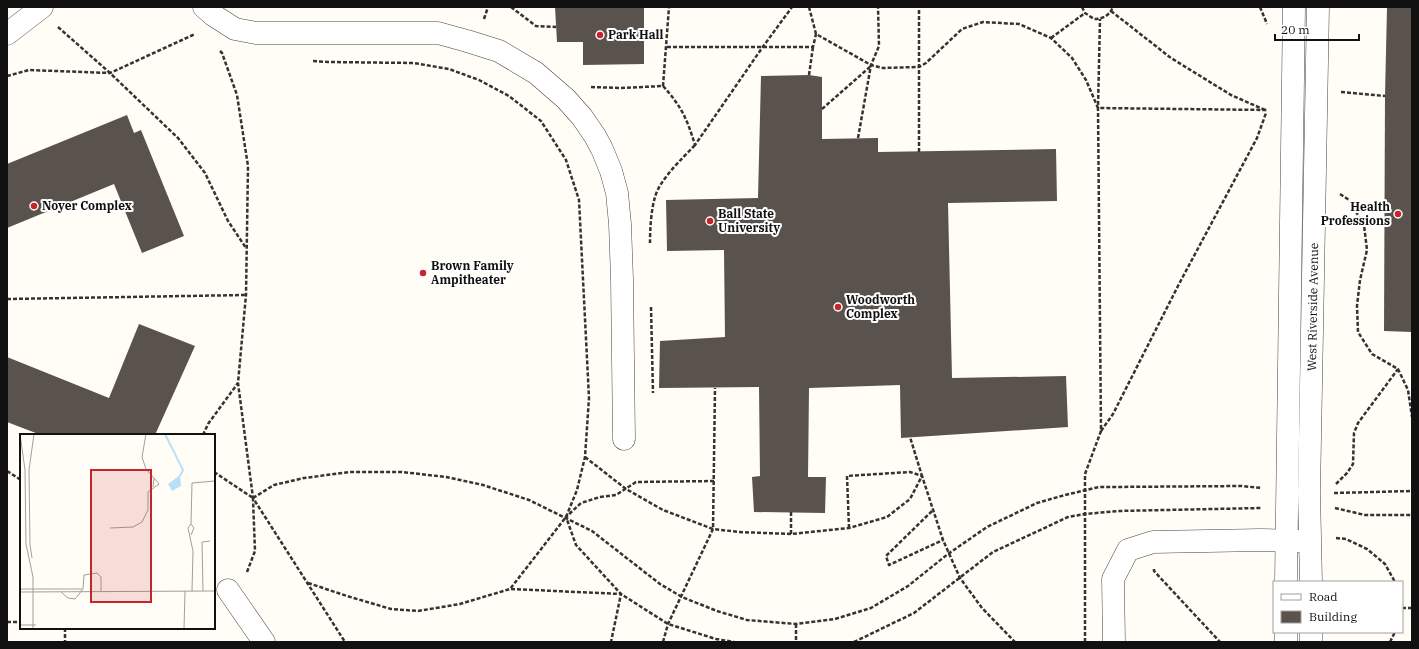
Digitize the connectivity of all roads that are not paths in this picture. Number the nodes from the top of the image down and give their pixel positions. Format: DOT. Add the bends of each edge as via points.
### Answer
graph roads {
  1 [pos="204,7"];
  2 [pos="1294,7"];
  3 [pos="1318,7"];
  4 [pos="40,9"];
  5 [pos="7,34"];
  6 [pos="624,439"];
  7 [pos="1286,541"];
  8 [pos="1310,541"];
  9 [pos="1286,581"];
  10 [pos="1311,581"];
  11 [pos="228,590"];
  12 [pos="264,642"];
  13 [pos="1114,642"];
  1 -- 6 [label="street" via="235,30 256,33 438,33 499,51 536,73 566,99 595,136 611,171 617,193 622,279"];
  2 -- 7 [label="street"];
  3 -- 8 [label="street, West Riverside Avenue"];
  4 -- 5 [label="street"];
  7 -- 8 [label="street"];
  7 -- 9 [label="street"];
  7 -- 13 [label="street" via="1153,542 1128,550 1113,579"];
  8 -- 10 [label="street, West Riverside Avenue"];
  11 -- 12 [label="street"];
}
